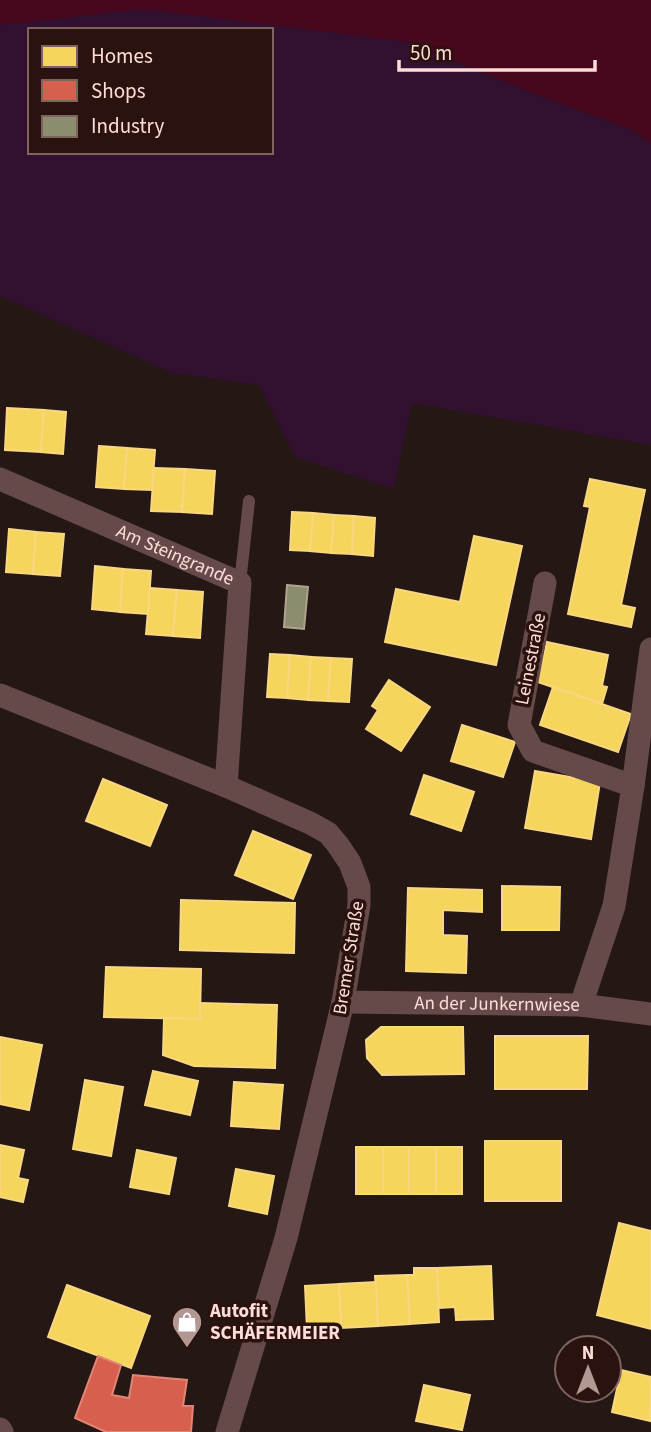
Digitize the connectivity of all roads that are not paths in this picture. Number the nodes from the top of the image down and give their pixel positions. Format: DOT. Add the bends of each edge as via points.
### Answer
graph roads {
  1 [pos="0,479"];
  2 [pos="249,501"];
  3 [pos="240,583"];
  4 [pos="545,583"];
  5 [pos="651,649"];
  6 [pos="0,695"];
  7 [pos="226,786"];
  8 [pos="634,786"];
  9 [pos="343,1002"];
  10 [pos="580,1005"];
  11 [pos="651,1014"];
  12 [pos="227,1432"];
  1 -- 3 [label="street, Am Steingrande"];
  2 -- 3 [label="lane"];
  3 -- 7 [label="street, Am Steingrande"];
  4 -- 8 [label="street, Leinestraße" via="519,725 533,751"];
  5 -- 8 [label="street"];
  6 -- 7 [label="street, Bremer Straße"];
  7 -- 9 [label="street, Bremer Straße" via="328,833 350,863 359,887 359,905"];
  8 -- 10 [label="street" via="614,906"];
  9 -- 10 [label="street, An der Junkernwiese"];
  9 -- 12 [label="street, Bremer Straße" via="286,1238"];
  10 -- 11 [label="street, An der Junkernwiese"];
}
